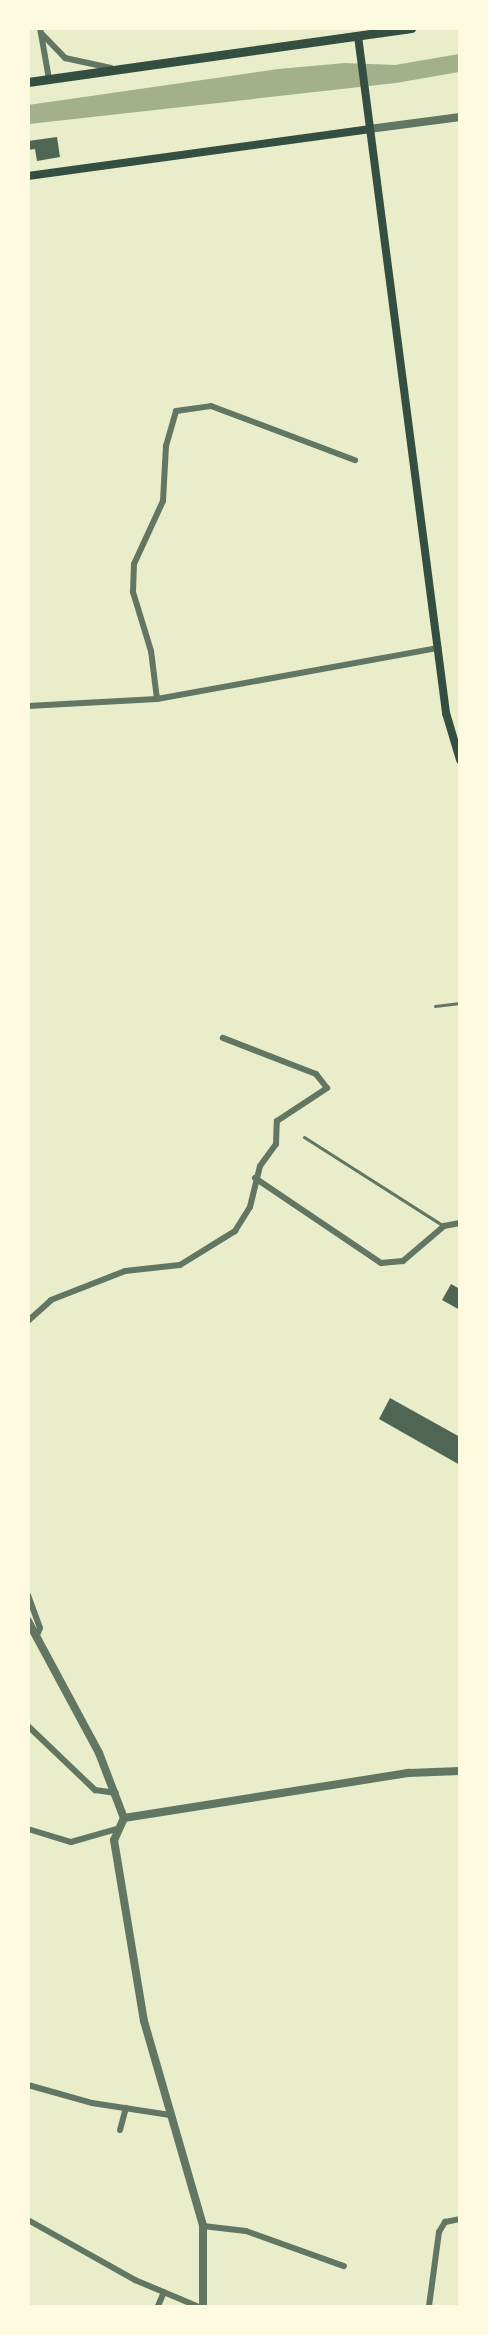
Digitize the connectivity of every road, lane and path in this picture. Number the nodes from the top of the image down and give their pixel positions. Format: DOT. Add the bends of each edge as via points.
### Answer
graph roads {
  1 [pos="411,28"];
  2 [pos="41,31"];
  3 [pos="358,36"];
  4 [pos="120,69"];
  5 [pos="49,79"];
  6 [pos="28,82"];
  7 [pos="459,117"];
  8 [pos="369,129"];
  9 [pos="28,176"];
  10 [pos="355,460"];
  11 [pos="438,648"];
  12 [pos="157,699"];
  13 [pos="28,706"];
  14 [pos="459,760"];
  15 [pos="459,1003"];
  16 [pos="435,1006"];
  17 [pos="223,1038"];
  18 [pos="303,1137"];
  19 [pos="255,1178"];
  20 [pos="459,1223"];
  21 [pos="444,1226"];
  22 [pos="28,1321"];
  23 [pos="28,1595"];
  24 [pos="28,1621"];
  25 [pos="36,1635"];
  26 [pos="28,1726"];
  27 [pos="459,1771"];
  28 [pos="117,1792"];
  29 [pos="124,1818"];
  30 [pos="28,1829"];
  31 [pos="117,1829"];
  32 [pos="28,2085"];
  33 [pos="126,2108"];
  34 [pos="170,2115"];
  35 [pos="120,2130"];
  36 [pos="459,2219"];
  37 [pos="28,2220"];
  38 [pos="203,2226"];
  39 [pos="344,2266"];
  40 [pos="164,2292"];
  41 [pos="158,2307"];
  42 [pos="196,2307"];
  43 [pos="202,2307"];
  44 [pos="429,2307"];
  1 -- 3 [label="main road"];
  2 -- 4 [label="street" via="65,58"];
  2 -- 5 [label="street"];
  3 -- 4 [label="main road"];
  3 -- 8 [label="main road"];
  4 -- 5 [label="main road"];
  5 -- 6 [label="main road"];
  7 -- 8 [label="street"];
  8 -- 9 [label="main road"];
  8 -- 11 [label="main road"];
  10 -- 12 [label="street" via="211,406 176,411 166,446 163,501 134,564 133,592 151,651"];
  11 -- 12 [label="street"];
  11 -- 14 [label="main road" via="446,712"];
  12 -- 13 [label="street"];
  15 -- 16 [label="lane"];
  17 -- 19 [label="street" via="316,1074 327,1088 277,1121 276,1144"];
  18 -- 21 [label="lane"];
  19 -- 21 [label="street" via="381,1263 403,1261"];
  19 -- 22 [label="street" via="250,1207 219,1244 180,1265 125,1272 51,1300"];
  20 -- 21 [label="street"];
  23 -- 25 [label="street" via="40,1628"];
  24 -- 25 [label="street"];
  25 -- 28 [label="street"];
  26 -- 28 [label="street" via="95,1790"];
  27 -- 29 [label="street" via="409,1773"];
  28 -- 29 [label="street"];
  29 -- 31 [label="street"];
  30 -- 31 [label="street" via="71,1842"];
  31 -- 34 [label="street" via="114,1840 144,2021"];
  32 -- 33 [label="street"];
  33 -- 34 [label="street"];
  33 -- 35 [label="street"];
  34 -- 38 [label="street"];
  36 -- 44 [label="street" via="445,2222 439,2232"];
  37 -- 40 [label="street"];
  38 -- 39 [label="street" via="246,2231"];
  38 -- 43 [label="street"];
  40 -- 41 [label="street"];
  40 -- 42 [label="street"];
}
